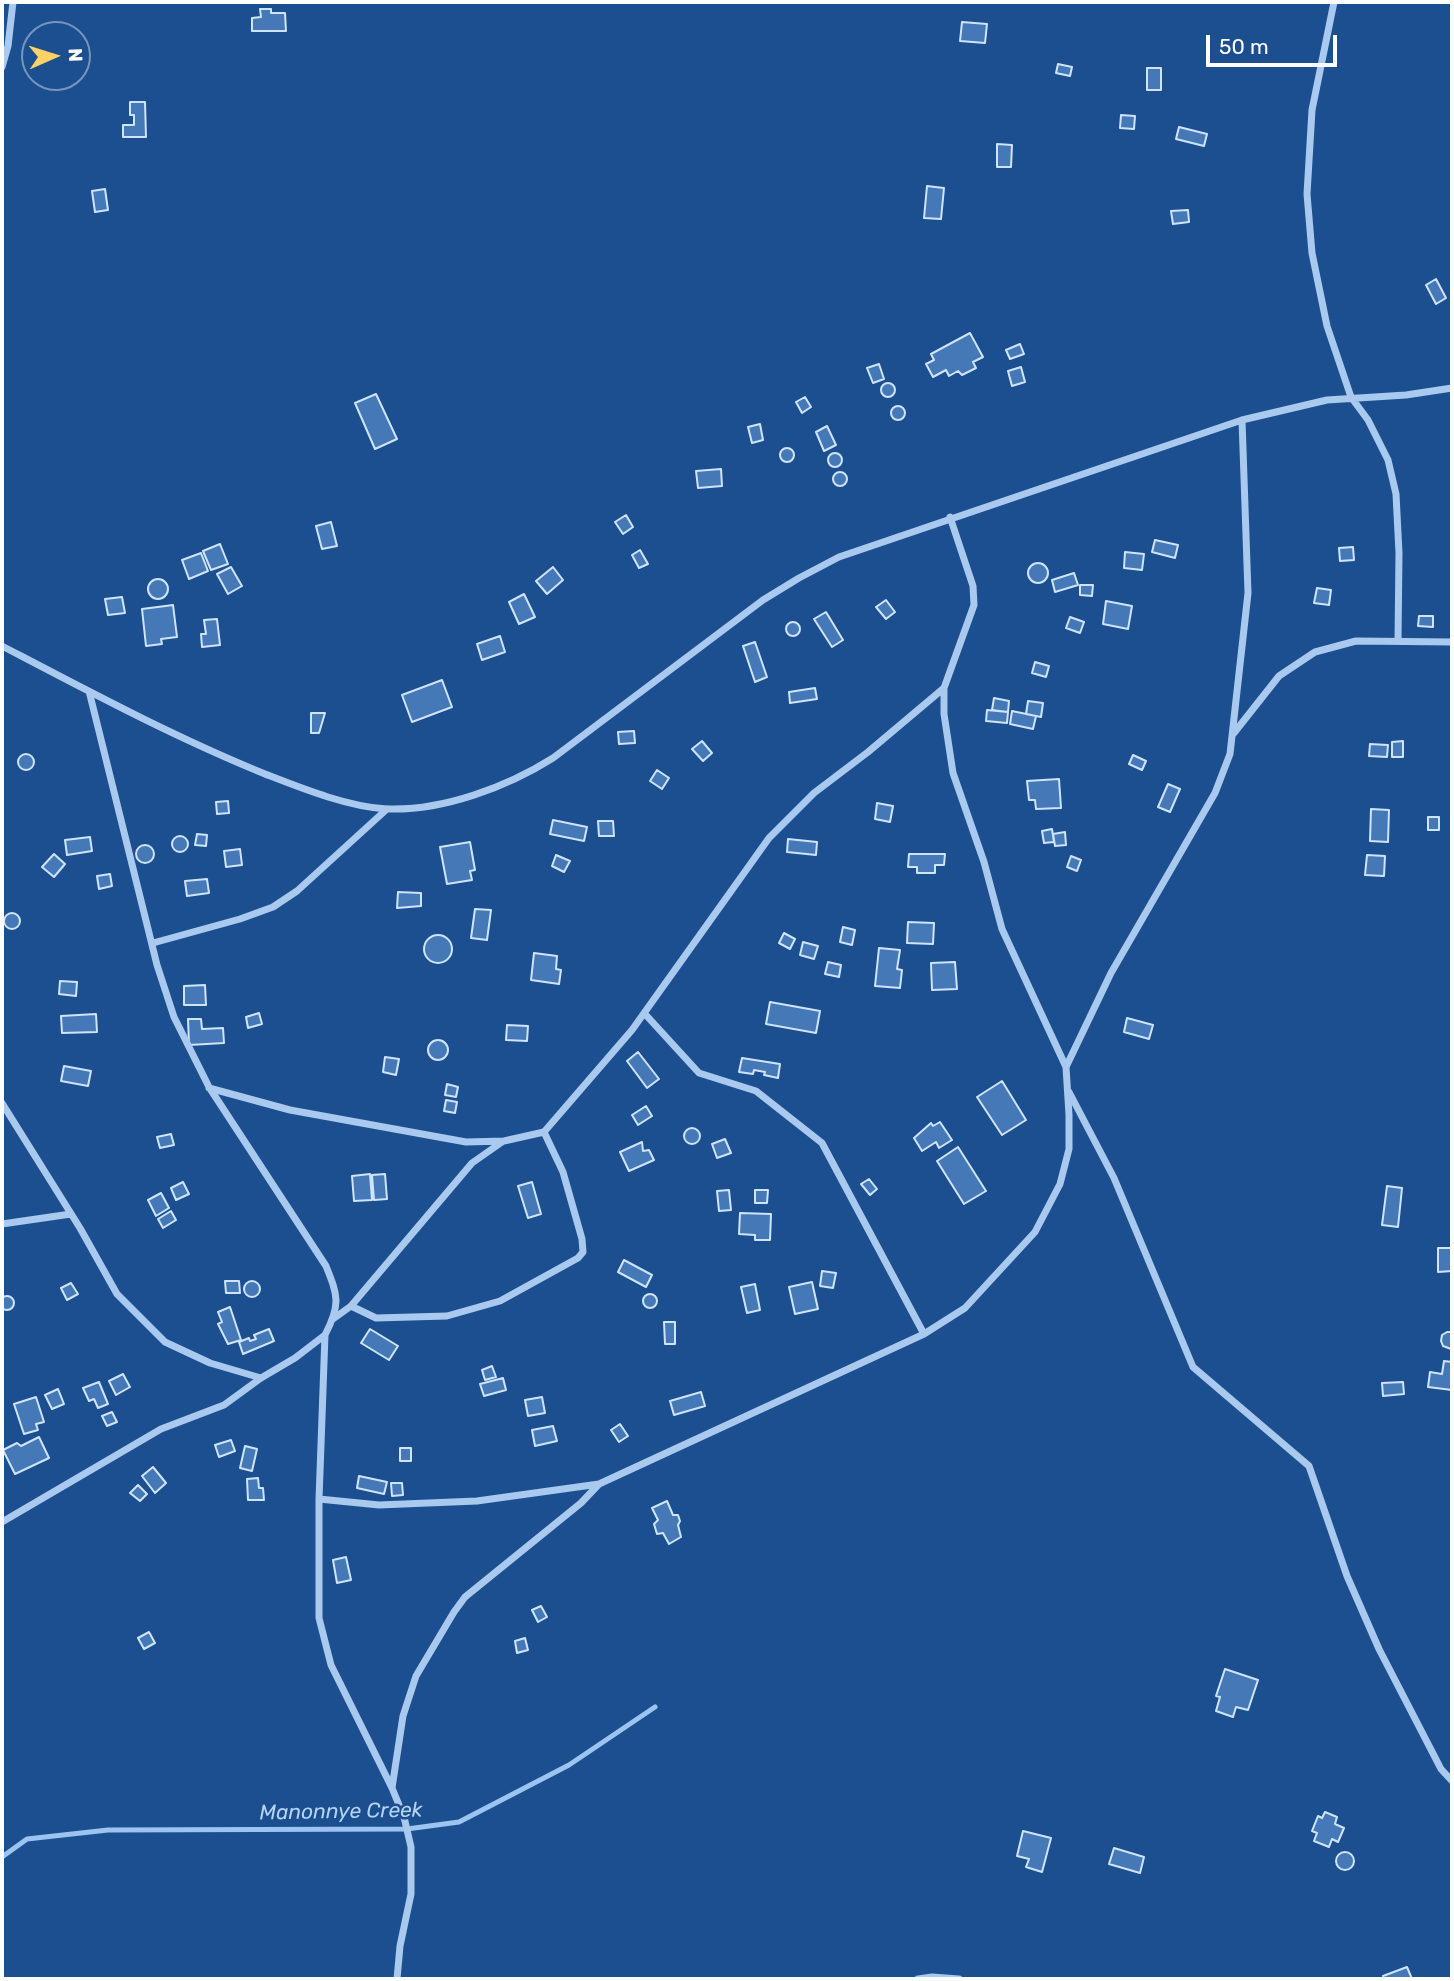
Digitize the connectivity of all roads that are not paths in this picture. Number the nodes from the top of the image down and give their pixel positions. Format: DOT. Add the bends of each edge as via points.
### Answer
graph roads {
  1 [pos="13,2"];
  2 [pos="1334,2"];
  3 [pos="2,67"];
  4 [pos="1452,388"];
  5 [pos="1351,397"];
  6 [pos="1242,420"];
  7 [pos="950,517"];
  8 [pos="1398,641"];
  9 [pos="1452,642"];
  10 [pos="2,646"];
  11 [pos="944,688"];
  12 [pos="89,691"];
  13 [pos="1232,735"];
  14 [pos="387,809"];
  15 [pos="153,943"];
  16 [pos="645,1014"];
  17 [pos="1066,1067"];
  18 [pos="209,1087"];
  19 [pos="1068,1088"];
  20 [pos="2,1103"];
  21 [pos="544,1132"];
  22 [pos="503,1141"];
  23 [pos="71,1214"];
  24 [pos="2,1224"];
  25 [pos="351,1306"];
  26 [pos="333,1319"];
  27 [pos="924,1334"];
  28 [pos="325,1335"];
  29 [pos="261,1378"];
  30 [pos="599,1484"];
  31 [pos="319,1499"];
  32 [pos="2,1522"];
  33 [pos="1452,1781"];
  34 [pos="392,1787"];
  35 [pos="397,1979"];
  36 [pos="918,1979"];
  37 [pos="959,1979"];
  1 -- 3 [label="street"];
  2 -- 5 [label="street" via="1312,110 1307,194 1312,253 1327,326"];
  4 -- 5 [label="street"];
  5 -- 6 [label="street"];
  5 -- 8 [label="street" via="1388,460 1396,494"];
  6 -- 7 [label="street"];
  6 -- 13 [label="street" via="1248,593"];
  7 -- 11 [label="street" via="973,586 974,605"];
  7 -- 14 [label="street" via="839,557 799,578 531,771 457,800"];
  8 -- 9 [label="street"];
  8 -- 13 [label="street" via="1356,641 1315,652 1279,676"];
  10 -- 12 [label="street"];
  11 -- 16 [label="street" via="814,793 769,838"];
  11 -- 17 [label="street" via="953,773 1002,929"];
  12 -- 14 [label="street" via="215,754 298,787"];
  12 -- 15 [label="street"];
  13 -- 17 [label="street" via="1215,793 1111,973"];
  14 -- 15 [label="street" via="297,891 273,907"];
  15 -- 18 [label="street" via="174,1017"];
  16 -- 21 [label="street"];
  16 -- 27 [label="street" via="699,1073 756,1091 822,1143"];
  17 -- 19 [label="street"];
  18 -- 22 [label="street" via="290,1110 466,1142"];
  18 -- 26 [label="street" via="326,1266 337,1294"];
  19 -- 27 [label="street" via="1069,1149 1059,1184 1035,1232 965,1308"];
  19 -- 33 [label="street" via="1114,1178 1193,1367 1310,1466 1347,1576 1379,1649 1441,1769"];
  20 -- 23 [label="street"];
  21 -- 22 [label="street"];
  21 -- 25 [label="street" via="563,1172 582,1240 583,1252 578,1258 500,1301 447,1316 376,1318"];
  22 -- 25 [label="street" via="472,1163"];
  23 -- 24 [label="street"];
  23 -- 29 [label="street" via="117,1294 165,1342 210,1363"];
  25 -- 26 [label="street"];
  26 -- 28 [label="street"];
  27 -- 30 [label="street"];
  28 -- 29 [label="street"];
  28 -- 31 [label="street"];
  29 -- 32 [label="street" via="224,1405 161,1429"];
  30 -- 31 [label="street" via="477,1501 379,1505"];
  30 -- 34 [label="street" via="454,1612 416,1676 403,1716"];
  31 -- 34 [label="street" via="319,1618 331,1665"];
  34 -- 35 [label="street" via="411,1847 411,1894"];
  36 -- 37 [label="street"];
}
